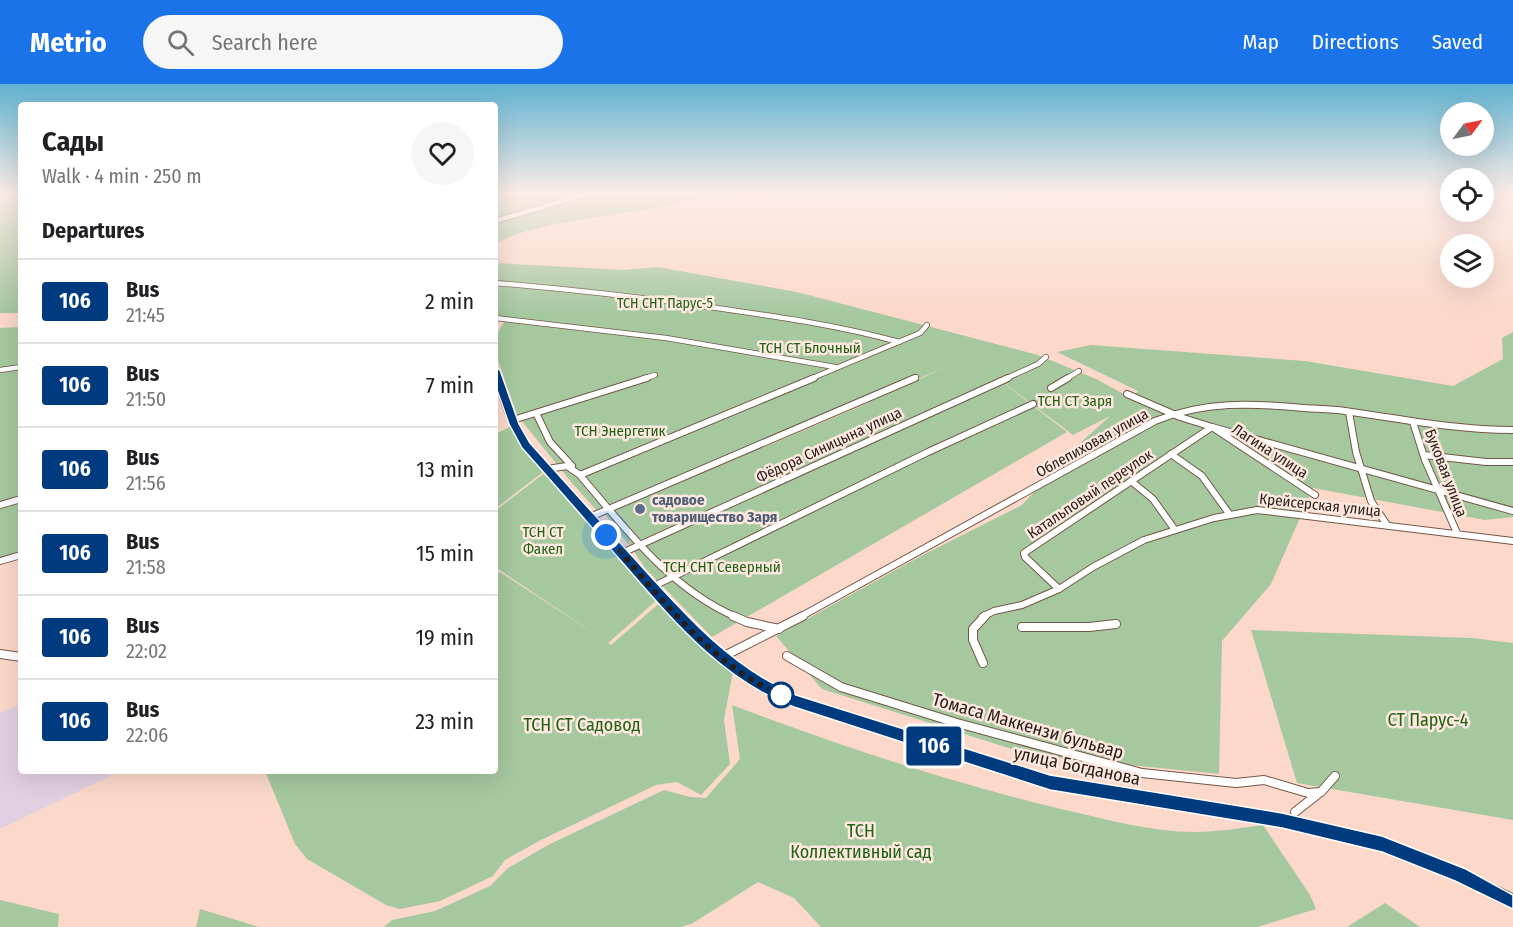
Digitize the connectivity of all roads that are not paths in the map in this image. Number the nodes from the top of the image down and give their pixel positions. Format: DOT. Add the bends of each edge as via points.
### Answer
graph roads {
  1 [pos="498,283"];
  2 [pos="498,318"];
  3 [pos="927,325"];
  4 [pos="899,342"];
  5 [pos="1046,357"];
  6 [pos="835,367"];
  7 [pos="18,368"];
  8 [pos="0,370"];
  9 [pos="1079,371"];
  10 [pos="656,375"];
  11 [pos="916,377"];
  12 [pos="498,378"];
  13 [pos="1051,388"];
  14 [pos="1127,394"];
  15 [pos="1033,404"];
  16 [pos="1348,412"];
  17 [pos="536,413"];
  18 [pos="1173,413"];
  19 [pos="513,420"];
  20 [pos="1413,422"];
  21 [pos="1212,427"];
  22 [pos="1513,430"];
  23 [pos="1171,454"];
  24 [pos="1424,455"];
  25 [pos="1513,462"];
  26 [pos="1361,467"];
  27 [pos="547,470"];
  28 [pos="580,474"];
  29 [pos="1131,481"];
  30 [pos="1437,489"];
  31 [pos="1315,495"];
  32 [pos="18,500"];
  33 [pos="0,505"];
  34 [pos="608,508"];
  35 [pos="1513,511"];
  36 [pos="1230,515"];
  37 [pos="590,517"];
  38 [pos="1387,525"];
  39 [pos="1175,530"];
  40 [pos="1457,533"];
  41 [pos="1513,542"];
  42 [pos="642,544"];
  43 [pos="622,553"];
  44 [pos="18,556"];
  45 [pos="0,561"];
  46 [pos="672,576"];
  47 [pos="652,587"];
  48 [pos="1059,588"];
  49 [pos="1116,624"];
  50 [pos="1022,627"];
  51 [pos="779,629"];
  52 [pos="0,654"];
  53 [pos="787,656"];
  54 [pos="18,657"];
  55 [pos="721,657"];
  56 [pos="983,663"];
  57 [pos="1335,776"];
  58 [pos="1321,792"];
  59 [pos="1295,812"];
  60 [pos="1513,901"];
  1 -- 4 [label="street" via="580,290 800,320"];
  2 -- 6 [label="street" via="652,337"];
  3 -- 4 [label="street" via="920,333"];
  4 -- 6 [label="street"];
  5 -- 42 [label="street, Фёдора Синицына улица"];
  6 -- 28 [label="street"];
  7 -- 8 [label="street"];
  9 -- 13 [label="street"];
  10 -- 17 [label="street"];
  11 -- 34 [label="street"];
  12 -- 19 [label="main road, улица Богданова"];
  14 -- 18 [label="street"];
  15 -- 46 [label="street"];
  16 -- 18 [label="street, Облепиховая улица" via="1260,403 1198,406"];
  16 -- 20 [label="street, Облепиховая улица"];
  16 -- 26 [label="street"];
  17 -- 19 [label="street"];
  17 -- 28 [label="street" via="550,442"];
  18 -- 21 [label="street"];
  18 -- 51 [label="street, Облепиховая улица"];
  19 -- 27 [label="main road, улица Богданова" via="525,445"];
  20 -- 22 [label="street, Облепиховая улица" via="1486,431"];
  20 -- 24 [label="street, Буковая улица"];
  21 -- 23 [label="street, Катальповый переулок"];
  21 -- 26 [label="street"];
  21 -- 31 [label="street, Лагина улица"];
  23 -- 29 [label="street, Катальповый переулок"];
  23 -- 36 [label="street" via="1202,476"];
  24 -- 25 [label="street"];
  24 -- 30 [label="street, Буковая улица"];
  26 -- 30 [label="street"];
  26 -- 38 [label="street" via="1371,501"];
  27 -- 28 [label="street" via="567,466"];
  27 -- 37 [label="main road, улица Богданова"];
  28 -- 34 [label="street"];
  29 -- 39 [label="street" via="1153,499"];
  29 -- 48 [label="street, Катальповый переулок" via="1024,553"];
  30 -- 35 [label="street"];
  30 -- 40 [label="street, Буковая улица"];
  32 -- 33 [label="street"];
  34 -- 37 [label="street"];
  34 -- 42 [label="street"];
  36 -- 38 [label="street, Крейсерская улица" via="1257,510"];
  36 -- 39 [label="street, Крейсерская улица"];
  37 -- 43 [label="main road, улица Богданова"];
  38 -- 40 [label="street, Крейсерская улица"];
  39 -- 48 [label="street, Крейсерская улица" via="1144,540"];
  40 -- 41 [label="street, Крейсерская улица"];
  42 -- 43 [label="street, Фёдора Синицына улица"];
  42 -- 46 [label="street"];
  43 -- 47 [label="main road, улица Богданова"];
  44 -- 45 [label="street"];
  46 -- 47 [label="street"];
  46 -- 51 [label="street" via="714,609 760,627"];
  47 -- 55 [label="main road, улица Богданова"];
  48 -- 56 [label="street, Крейсерская улица" via="981,618 973,629 973,640"];
  49 -- 50 [label="street"];
  51 -- 55 [label="street, Облепиховая улица"];
  52 -- 54 [label="street"];
  53 -- 58 [label="street, Томаса Маккензи бульвар" via="841,687 1120,767 1182,779 1236,783 1264,780 1308,793"];
  55 -- 60 [label="main road, улица Богданова" via="766,689 794,700 1025,776 1282,821 1382,844"];
  57 -- 58 [label="street"];
  58 -- 59 [label="street"];
}
